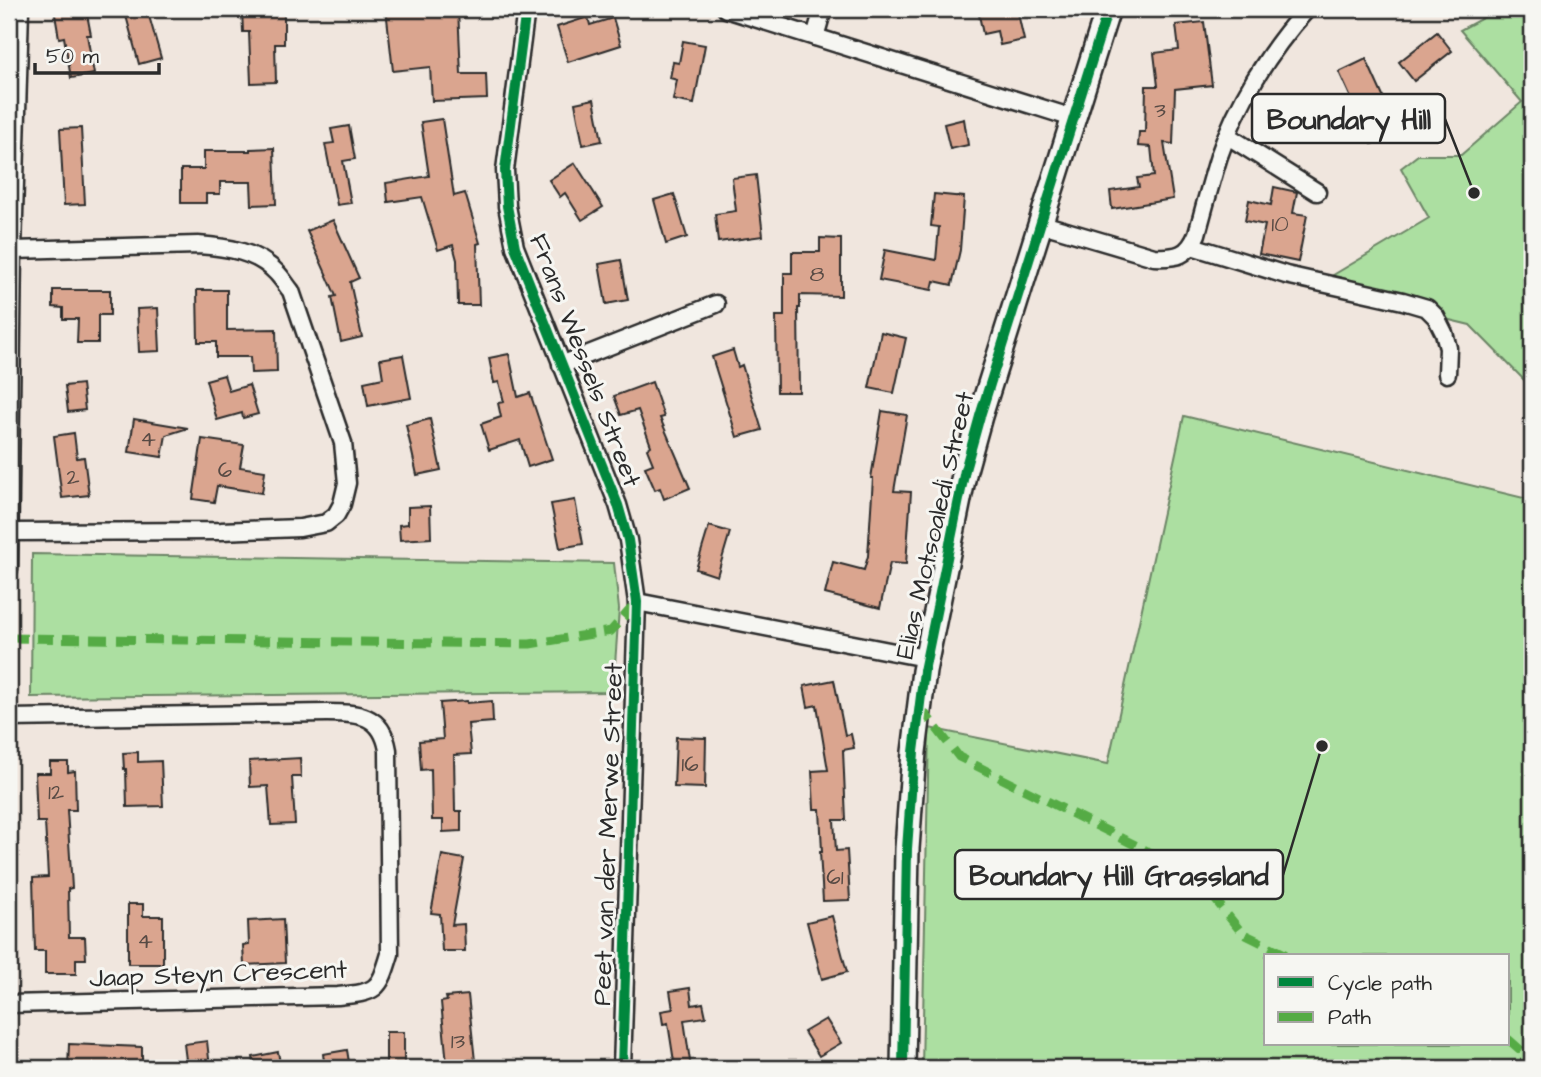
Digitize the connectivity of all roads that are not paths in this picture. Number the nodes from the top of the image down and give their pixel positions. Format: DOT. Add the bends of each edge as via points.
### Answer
graph roads {
  1 [pos="20,9"];
  2 [pos="526,9"];
  3 [pos="726,9"];
  4 [pos="823,9"];
  5 [pos="1108,9"];
  6 [pos="1307,9"];
  7 [pos="815,37"];
  8 [pos="1073,118"];
  9 [pos="1228,136"];
  10 [pos="1317,191"];
  11 [pos="1039,223"];
  12 [pos="1192,246"];
  13 [pos="13,250"];
  14 [pos="716,304"];
  15 [pos="561,365"];
  16 [pos="1447,374"];
  17 [pos="10,532"];
  18 [pos="9,569"];
  19 [pos="637,602"];
  20 [pos="925,658"];
  21 [pos="9,718"];
  22 [pos="9,1003"];
  23 [pos="622,1068"];
  24 [pos="902,1068"];
  1 -- 13 [label="street"];
  2 -- 15 [label="street, Frans Wessels Street" via="505,190 515,247"];
  3 -- 7 [label="street"];
  4 -- 7 [label="street"];
  5 -- 8 [label="street, Elias Motsoaledi Street"];
  6 -- 9 [label="street" via="1285,33"];
  7 -- 8 [label="street"];
  8 -- 11 [label="street, Elias Motsoaledi Street"];
  9 -- 10 [label="street"];
  9 -- 12 [label="street"];
  11 -- 12 [label="street" via="1154,257 1179,255"];
  11 -- 20 [label="street, Elias Motsoaledi Street" via="979,416"];
  12 -- 16 [label="street" via="1286,275 1427,308 1444,333"];
  13 -- 17 [label="street"];
  13 -- 17 [label="street" via="198,245 246,252 263,262 291,291 343,443 347,483 336,515 326,523 300,528"];
  14 -- 15 [label="street"];
  15 -- 19 [label="street, Frans Wessels Street" via="618,505"];
  17 -- 18 [label="street"];
  19 -- 20 [label="street"];
  19 -- 23 [label="street, Peet van der Merwe Street"];
  20 -- 24 [label="street, Elias Motsoaledi Street" via="908,849"];
  21 -- 22 [label="street, Jaap Steyn Crescent" via="327,713 369,718 381,728 388,750 390,954 377,987 361,994"];
}
